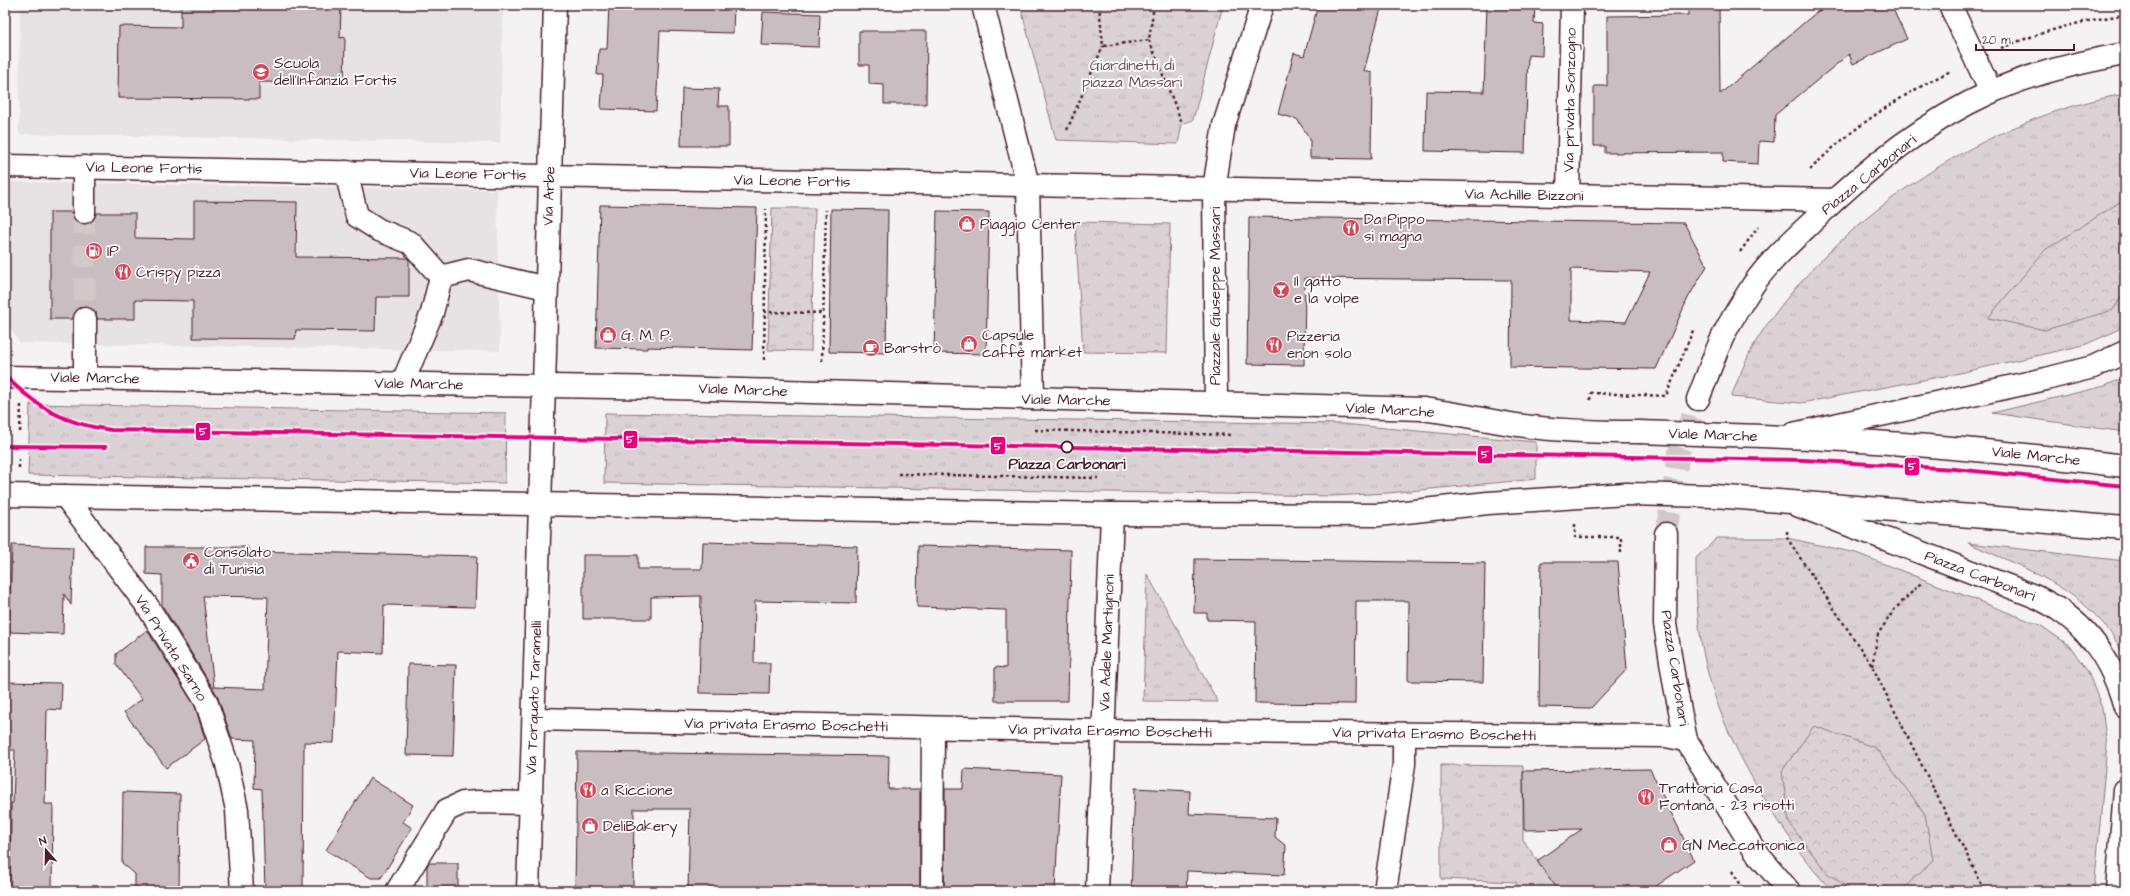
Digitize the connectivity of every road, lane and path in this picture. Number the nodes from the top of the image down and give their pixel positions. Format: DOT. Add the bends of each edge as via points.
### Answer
graph roads {
  1 [pos="555,5"];
  2 [pos="983,5"];
  3 [pos="1099,5"];
  4 [pos="1154,5"];
  5 [pos="1262,5"];
  6 [pos="1572,5"];
  7 [pos="1950,5"];
  8 [pos="2125,15"];
  9 [pos="1149,40"];
  10 [pos="1103,46"];
  11 [pos="1994,51"];
  12 [pos="2125,54"];
  13 [pos="1952,70"];
  14 [pos="1991,92"];
  15 [pos="1182,124"];
  16 [pos="1067,130"];
  17 [pos="5,166"];
  18 [pos="84,167"];
  19 [pos="346,172"];
  20 [pos="1809,172"];
  21 [pos="550,176"];
  22 [pos="765,180"];
  23 [pos="826,181"];
  24 [pos="1028,185"];
  25 [pos="1214,188"];
  26 [pos="1568,196"];
  27 [pos="1834,200"];
  28 [pos="84,212"];
  29 [pos="441,277"];
  30 [pos="546,288"];
  31 [pos="764,312"];
  32 [pos="823,313"];
  33 [pos="85,319"];
  34 [pos="2125,352"];
  35 [pos="764,360"];
  36 [pos="822,361"];
  37 [pos="5,377"];
  38 [pos="85,377"];
  39 [pos="402,384"];
  40 [pos="544,386"];
  41 [pos="1666,396"];
  42 [pos="1033,398"];
  43 [pos="1698,399"];
  44 [pos="21,400"];
  45 [pos="1590,400"];
  46 [pos="1216,404"];
  47 [pos="1035,430"];
  48 [pos="20,432"];
  49 [pos="1232,435"];
  50 [pos="1784,436"];
  51 [pos="2125,466"];
  52 [pos="898,474"];
  53 [pos="1098,478"];
  54 [pos="5,495"];
  55 [pos="66,496"];
  56 [pos="1787,501"];
  57 [pos="540,504"];
  58 [pos="1112,514"];
  59 [pos="2125,528"];
  60 [pos="1666,534"];
  61 [pos="1575,537"];
  62 [pos="1621,553"];
  63 [pos="1954,566"];
  64 [pos="1872,666"];
  65 [pos="2125,708"];
  66 [pos="534,719"];
  67 [pos="933,728"];
  68 [pos="1104,731"];
  69 [pos="1404,734"];
  70 [pos="1686,740"];
  71 [pos="2125,790"];
  72 [pos="531,803"];
  73 [pos="242,891"];
  74 [pos="397,891"];
  75 [pos="528,891"];
  76 [pos="932,891"];
  77 [pos="1097,891"];
  78 [pos="1385,891"];
  79 [pos="1789,891"];
  80 [pos="1985,891"];
  81 [pos="2117,891"];
  1 -- 21 [label="street, Via Arbe"];
  2 -- 24 [label="street"];
  3 -- 10 [label="path"];
  4 -- 9 [label="path"];
  5 -- 25 [label="street, Piazzale Giuseppe Massari" via="1224,125"];
  6 -- 26 [label="street, Via privata Sonzogno"];
  7 -- 14 [label="street"];
  8 -- 11 [label="path" via="2047,30"];
  9 -- 10 [label="path"];
  9 -- 15 [label="path"];
  10 -- 16 [label="path"];
  12 -- 14 [label="street, Piazza Carbonari" via="2042,73"];
  13 -- 20 [label="path" via="1875,117"];
  14 -- 27 [label="street, Piazza Carbonari" via="1931,125 1881,161"];
  17 -- 18 [label="street, Via Leone Fortis"];
  18 -- 19 [label="street, Via Leone Fortis"];
  18 -- 28 [label="street"];
  19 -- 21 [label="street, Via Leone Fortis"];
  19 -- 29 [label="street" via="356,216 379,230 411,243"];
  21 -- 22 [label="street, Via Leone Fortis"];
  21 -- 30 [label="street, Via Arbe"];
  22 -- 23 [label="street, Via Leone Fortis"];
  22 -- 31 [label="path"];
  23 -- 24 [label="street, Via Leone Fortis"];
  23 -- 32 [label="path"];
  24 -- 25 [label="street, Piazzale Giuseppe Massari"];
  24 -- 42 [label="street"];
  25 -- 26 [label="street, Via Achille Bizzoni"];
  25 -- 46 [label="street, Piazzale Giuseppe Massari"];
  26 -- 27 [label="street, Via Achille Bizzoni"];
  27 -- 43 [label="street, Piazza Carbonari" via="1780,253 1754,284 1720,342"];
  29 -- 30 [label="street" via="469,270"];
  29 -- 39 [label="street" via="432,313"];
  30 -- 40 [label="street, Via Arbe"];
  31 -- 32 [label="path"];
  31 -- 35 [label="path"];
  32 -- 36 [label="path"];
  33 -- 38 [label="street"];
  34 -- 50 [label="street" via="2093,367 2046,379"];
  37 -- 38 [label="street, Viale Marche"];
  38 -- 39 [label="street, Viale Marche"];
  39 -- 40 [label="street, Viale Marche"];
  40 -- 42 [label="street, Viale Marche"];
  40 -- 57 [label="street, Via Torquato Taramelli"];
  41 -- 45 [label="path" via="1591,393"];
  42 -- 46 [label="street, Viale Marche"];
  44 -- 48 [label="path"];
  46 -- 50 [label="street, Viale Marche, bridge" via="1423,409 1517,425 1576,431"];
  47 -- 49 [label="path"];
  50 -- 51 [label="street, Viale Marche" via="2031,455"];
  52 -- 53 [label="path"];
  54 -- 55 [label="street"];
  55 -- 57 [label="street"];
  55 -- 73 [label="street, Via Privata Sarno" via="148,607 206,701 227,764 237,810"];
  56 -- 58 [label="street, bridge" via="1626,494 1488,503 1378,515"];
  56 -- 59 [label="street"];
  56 -- 63 [label="street, Piazza Carbonari"];
  56 -- 64 [label="path" via="1787,538"];
  57 -- 58 [label="street"];
  57 -- 66 [label="street, Via Torquato Taramelli"];
  58 -- 68 [label="street, Via Adele Martignoni"];
  60 -- 70 [label="street, Piazza Carbonari" via="1665,624"];
  61 -- 62 [label="path" via="1621,537"];
  63 -- 64 [label="path" via="1924,580 1894,610 1878,634"];
  63 -- 65 [label="street, Piazza Carbonari" via="2034,596 2068,614 2086,632 2100,652 2117,684"];
  64 -- 80 [label="path"];
  66 -- 67 [label="street, Via privata Erasmo Boschetti"];
  66 -- 72 [label="street, Via Torquato Taramelli"];
  67 -- 68 [label="street, Via privata Erasmo Boschetti"];
  67 -- 76 [label="street"];
  68 -- 69 [label="street, Via privata Erasmo Boschetti"];
  68 -- 77 [label="street, Via Adele Martignoni"];
  69 -- 70 [label="street, Via privata Erasmo Boschetti" via="1666,736"];
  69 -- 78 [label="street" via="1404,764"];
  70 -- 79 [label="street, Piazza Carbonari" via="1755,850"];
  71 -- 81 [label="street"];
  72 -- 74 [label="street" via="463,803 447,810"];
  72 -- 75 [label="street, Via Torquato Taramelli"];
}
